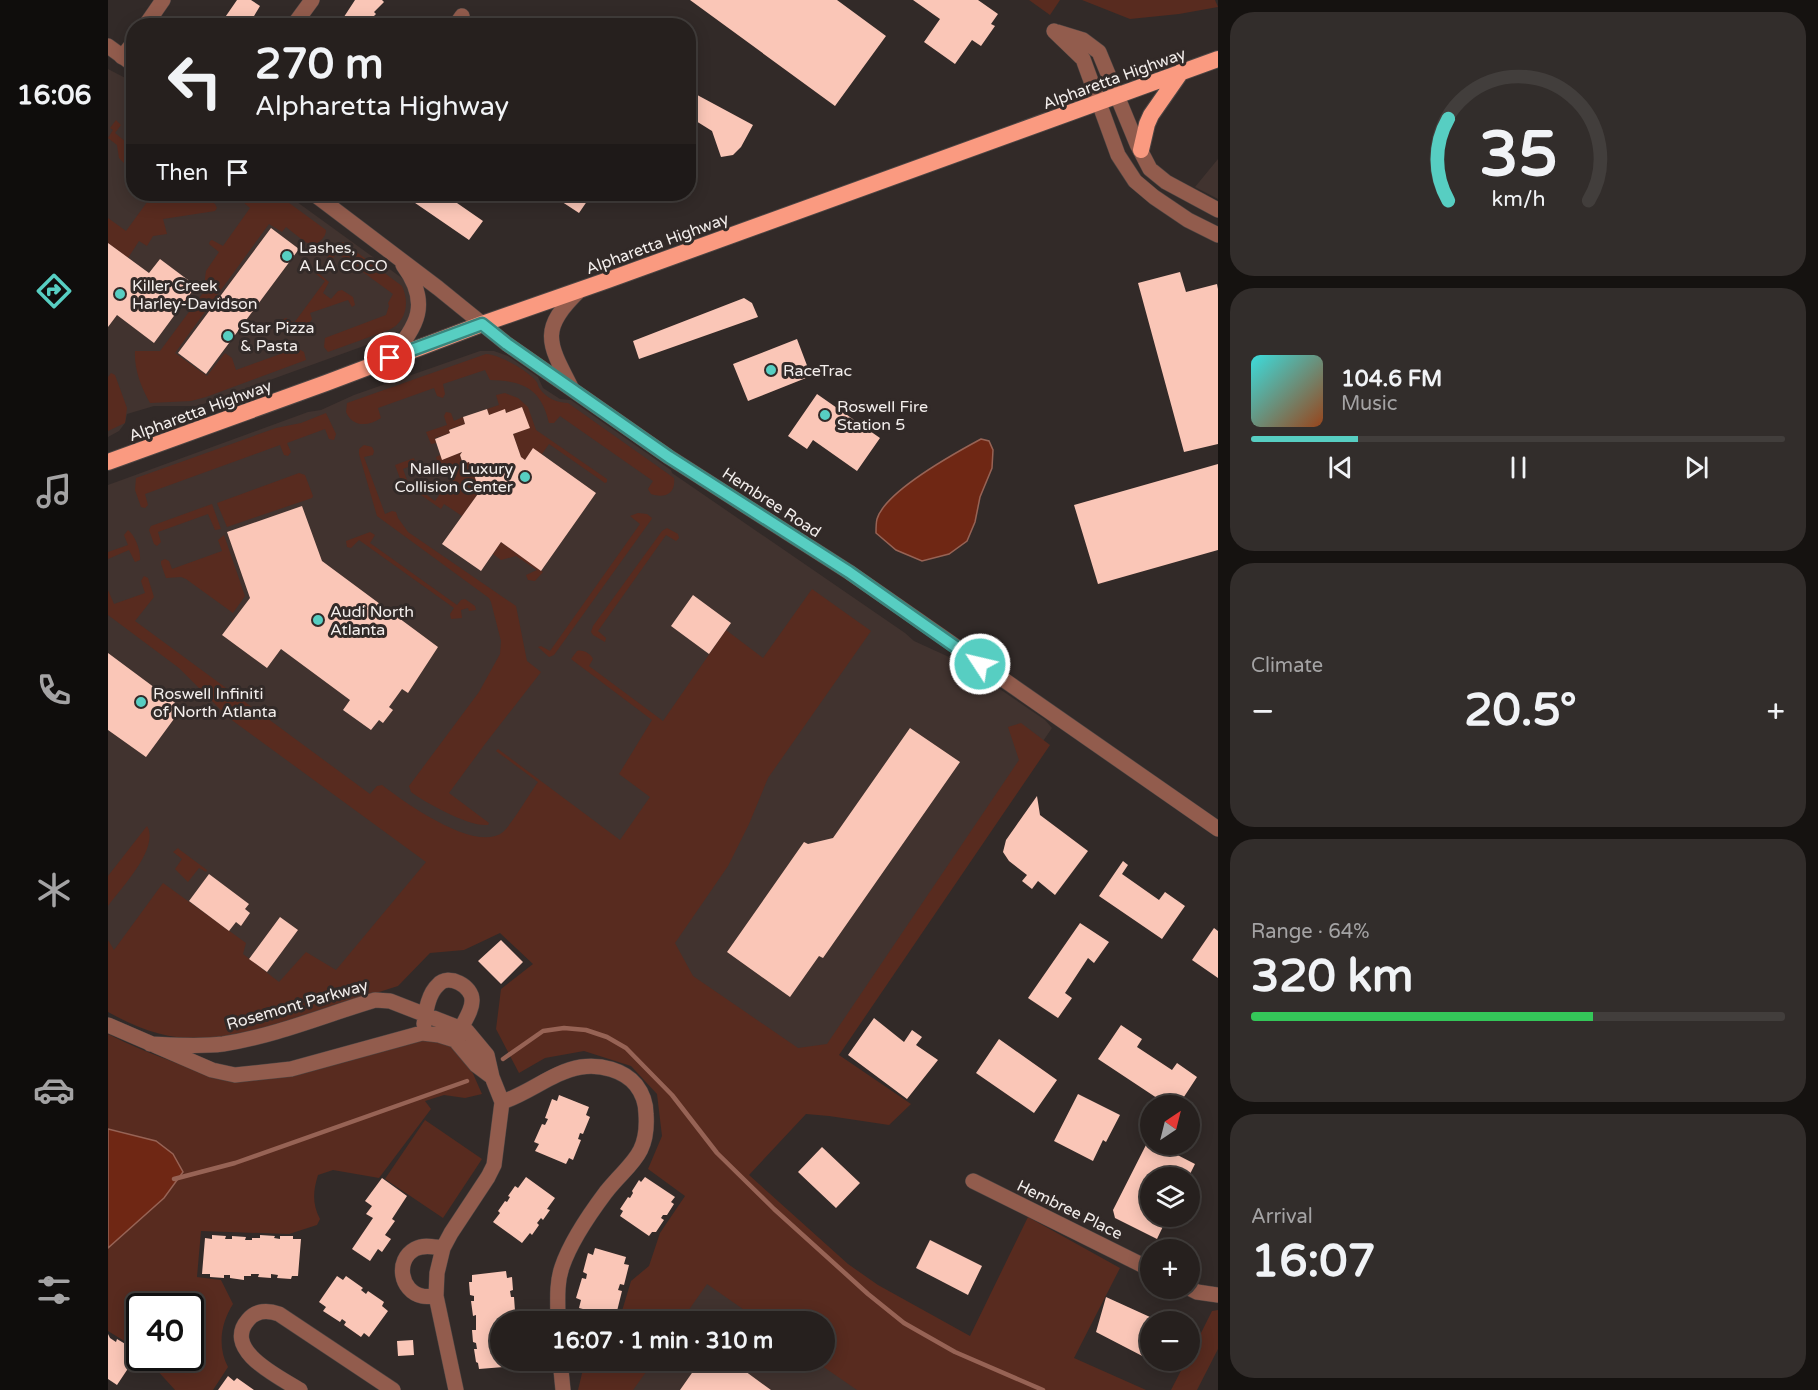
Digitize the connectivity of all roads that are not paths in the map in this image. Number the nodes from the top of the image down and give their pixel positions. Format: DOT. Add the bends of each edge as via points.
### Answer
graph roads {
  1 [pos="163,0"];
  2 [pos="312,0"];
  3 [pos="151,18"];
  4 [pos="299,18"];
  5 [pos="108,46"];
  6 [pos="1218,59"];
  7 [pos="126,60"];
  8 [pos="1181,72"];
  9 [pos="1117,95"];
  10 [pos="1099,102"];
  11 [pos="1141,150"];
  12 [pos="334,201"];
  13 [pos="1218,210"];
  14 [pos="1218,235"];
  15 [pos="396,255"];
  16 [pos="582,288"];
  17 [pos="482,324"];
  18 [pos="390,358"];
  19 [pos="573,389"];
  20 [pos="108,462"];
  21 [pos="1218,829"];
  22 [pos="425,1015"];
  23 [pos="108,1025"];
  24 [pos="422,1033"];
  25 [pos="458,1034"];
  26 [pos="150,1044"];
  27 [pos="502,1102"];
  28 [pos="973,1180"];
  29 [pos="443,1248"];
  30 [pos="1140,1264"];
  31 [pos="1200,1292"];
  32 [pos="1218,1295"];
  33 [pos="436,1296"];
  34 [pos="558,1311"];
  35 [pos="561,1371"];
  36 [pos="300,1390"];
  37 [pos="393,1390"];
  38 [pos="456,1390"];
  39 [pos="563,1390"];
  1 -- 3 [label="street"];
  2 -- 4 [label="street"];
  5 -- 7 [label="street"];
  6 -- 8 [label="highway, Alpharetta Highway"];
  8 -- 9 [label="highway, Alpharetta Highway"];
  8 -- 11 [label="highway" via="1151,115"];
  9 -- 10 [label="highway, Alpharetta Highway"];
  9 -- 10 [label="street" via="1099,52 1083,40 1054,31 1083,59"];
  9 -- 11 [label="street"];
  10 -- 14 [label="street" via="1118,155 1135,181 1188,220"];
  10 -- 16 [label="highway, Alpharetta Highway"];
  11 -- 13 [label="street" via="1150,168 1166,182"];
  12 -- 15 [label="street, Hembree Road"];
  15 -- 17 [label="street, Hembree Road"];
  15 -- 18 [label="street" via="418,290 420,301 413,329"];
  16 -- 17 [label="highway, Alpharetta Highway"];
  16 -- 19 [label="street" via="562,307 552,322 550,335"];
  17 -- 18 [label="highway, Alpharetta Highway"];
  17 -- 19 [label="street, Hembree Road"];
  18 -- 20 [label="highway, Alpharetta Highway"];
  19 -- 21 [label="street, Hembree Road" via="669,457 849,572"];
  22 -- 24 [label="street"];
  22 -- 25 [label="street, Rosemont Parkway"];
  22 -- 25 [label="street" via="439,982 453,981 468,989 472,1003"];
  22 -- 26 [label="street, Rosemont Parkway" via="375,999 225,1044"];
  23 -- 26 [label="street, Rosemont Parkway"];
  24 -- 25 [label="street, Rosemont Parkway"];
  24 -- 26 [label="street, Rosemont Parkway" via="291,1069 235,1075 212,1070"];
  25 -- 27 [label="street" via="476,1065 492,1077"];
  27 -- 29 [label="street" via="494,1165"];
  27 -- 34 [label="street" via="562,1073 597,1067 625,1074 641,1091 646,1104 646,1137 640,1151 585,1223 562,1267"];
  28 -- 30 [label="street, Hembree Place"];
  29 -- 33 [label="street" via="436,1273"];
  29 -- 33 [label="street" via="416,1248 406,1256 402,1268 403,1281 410,1291 423,1297"];
  31 -- 32 [label="street"];
  33 -- 38 [label="street"];
  35 -- 39 [label="street"];
  36 -- 37 [label="street" via="244,1350 242,1329 253,1315 279,1314"];
}
